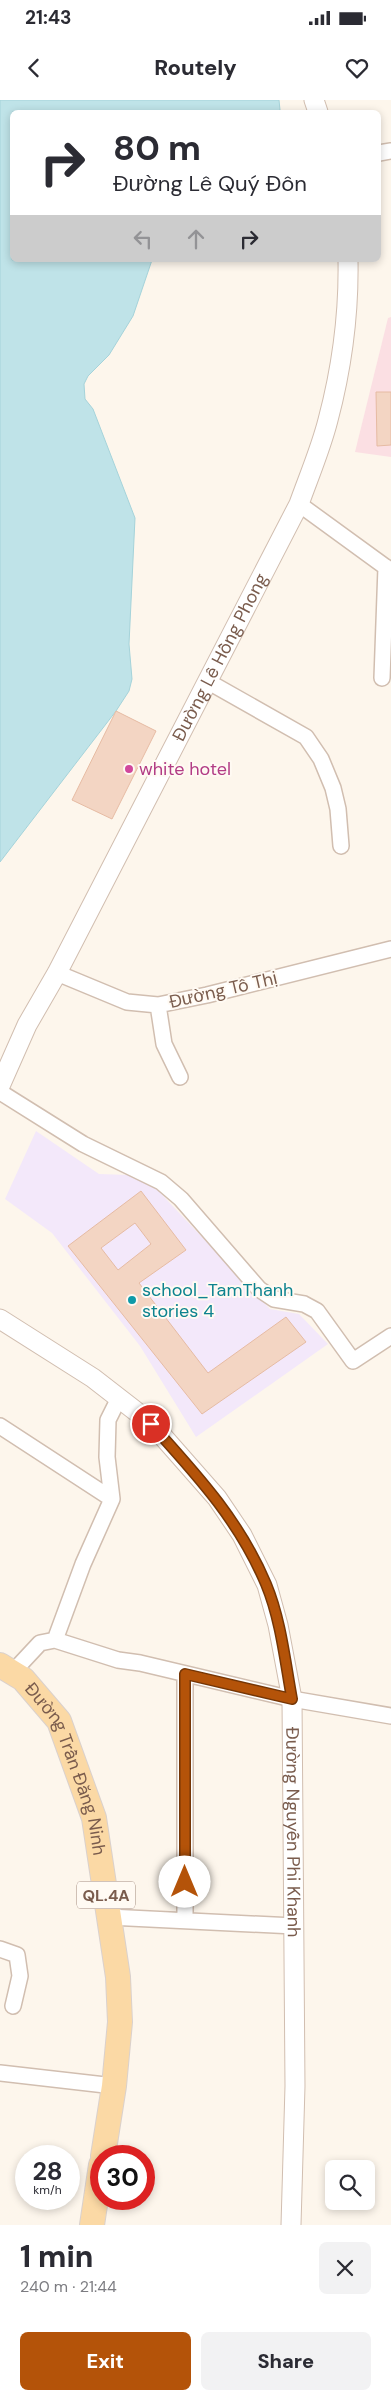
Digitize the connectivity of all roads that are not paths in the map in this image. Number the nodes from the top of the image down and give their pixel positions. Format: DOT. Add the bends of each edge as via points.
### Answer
graph roads {
  1 [pos="348,262"];
  2 [pos="299,504"];
  3 [pos="389,569"];
  4 [pos="382,678"];
  5 [pos="207,681"];
  6 [pos="342,846"];
  7 [pos="391,950"];
  8 [pos="57,973"];
  9 [pos="158,1005"];
  10 [pos="180,1077"];
  11 [pos="0,1086"];
  12 [pos="0,1092"];
  13 [pos="0,1319"];
  14 [pos="391,1336"];
  15 [pos="119,1398"];
  16 [pos="0,1426"];
  17 [pos="112,1499"];
  18 [pos="55,1640"];
  19 [pos="6,1669"];
  20 [pos="185,1674"];
  21 [pos="292,1699"];
  22 [pos="391,1716"];
  23 [pos="109,1917"];
  24 [pos="184,1920"];
  25 [pos="294,1926"];
  26 [pos="0,1949"];
  27 [pos="13,2006"];
  28 [pos="0,2073"];
  29 [pos="114,2086"];
  30 [pos="105,2145"];
  31 [pos="94,2210"];
  32 [pos="92,2225"];
  33 [pos="291,2225"];
  1 -- 2 [label="street, Đường Lê Hồng Phong" via="348,306 340,365 328,421"];
  2 -- 3 [label="street"];
  2 -- 5 [label="street, Đường Lê Hồng Phong"];
  3 -- 4 [label="street"];
  5 -- 6 [label="street" via="306,737 321,759 333,788"];
  5 -- 8 [label="street, Đường Lê Hồng Phong"];
  7 -- 9 [label="street, Đường Tô Thị"];
  8 -- 9 [label="street, Đường Tô Thị" via="127,1002"];
  8 -- 11 [label="street, Đường Lê Hồng Phong" via="27,1025"];
  9 -- 10 [label="street" via="164,1044"];
  12 -- 14 [label="street" via="83,1144 161,1182 181,1199 259,1289 274,1299 304,1304 317,1311 353,1361"];
  13 -- 15 [label="street, Đường Nguyễn Phi Khanh"];
  15 -- 17 [label="street" via="108,1420 107,1457"];
  15 -- 21 [label="street, Đường Nguyễn Phi Khanh" via="151,1424 217,1498 242,1535 267,1585"];
  16 -- 17 [label="street"];
  17 -- 18 [label="street" via="83,1564"];
  18 -- 19 [label="street" via="40,1643"];
  18 -- 20 [label="street" via="118,1660"];
  19 -- 23 [label="main road, Đường Trần Đăng Ninh / QL.4A" via="22,1680 59,1721 94,1818"];
  20 -- 21 [label="street"];
  20 -- 24 [label="street"];
  21 -- 22 [label="street"];
  21 -- 25 [label="street, Đường Nguyễn Phi Khanh"];
  23 -- 24 [label="street"];
  23 -- 29 [label="main road, Đường Trần Đăng Ninh / QL.4A" via="120,2013"];
  24 -- 25 [label="street"];
  25 -- 33 [label="street, Đường Nguyễn Phi Khanh" via="295,2086"];
  26 -- 27 [label="street" via="17,1955 20,1976"];
  28 -- 29 [label="street"];
  29 -- 30 [label="main road, Đường Trần Đăng Ninh / QL.4A"];
  31 -- 32 [label="main road"];
}
